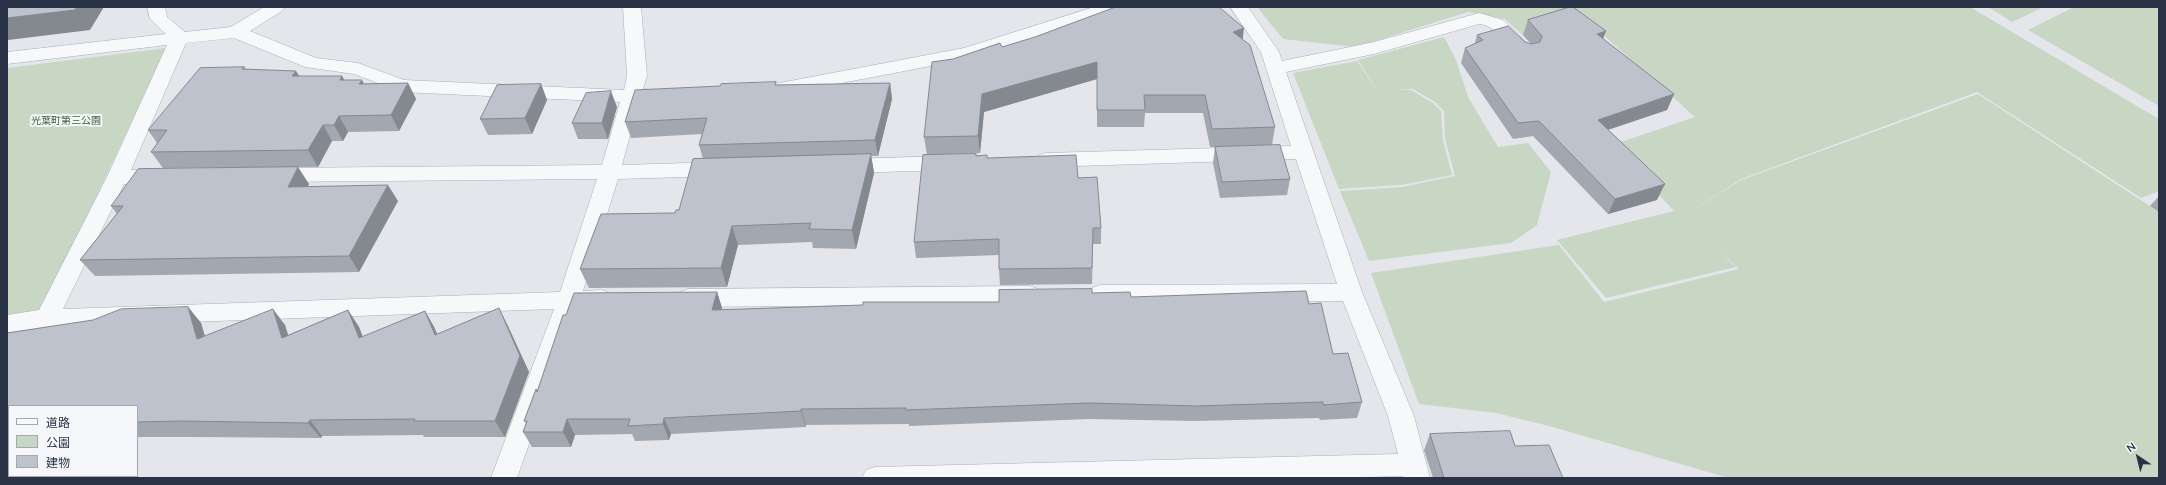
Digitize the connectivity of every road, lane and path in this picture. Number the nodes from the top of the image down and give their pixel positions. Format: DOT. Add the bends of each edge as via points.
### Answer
graph roads {
  1 [pos="156,7"];
  2 [pos="276,7"];
  3 [pos="632,7"];
  4 [pos="1112,7"];
  5 [pos="1239,7"];
  6 [pos="236,32"];
  7 [pos="180,37"];
  8 [pos="1527,52"];
  9 [pos="7,58"];
  10 [pos="1276,68"];
  11 [pos="758,90"];
  12 [pos="679,94"];
  13 [pos="631,96"];
  14 [pos="1305,152"];
  15 [pos="1025,160"];
  16 [pos="969,162"];
  17 [pos="826,166"];
  18 [pos="738,169"];
  19 [pos="610,172"];
  20 [pos="252,175"];
  21 [pos="180,176"];
  22 [pos="117,177"];
  23 [pos="1351,292"];
  24 [pos="1080,294"];
  25 [pos="1048,295"];
  26 [pos="665,298"];
  27 [pos="569,299"];
  28 [pos="625,299"];
  29 [pos="47,318"];
  30 [pos="7,324"];
  31 [pos="1414,472"];
  32 [pos="504,478"];
  33 [pos="875,478"];
  1 -- 7 [label="street" via="159,19"];
  2 -- 6 [label="street"];
  3 -- 13 [label="street" via="637,76"];
  4 -- 11 [label="street" via="967,53 774,90"];
  5 -- 10 [label="street" via="1270,52"];
  6 -- 7 [label="street"];
  6 -- 13 [label="street" via="312,63 358,69 401,86"];
  7 -- 9 [label="street"];
  7 -- 22 [label="street"];
  8 -- 10 [label="street" via="1497,24 1485,19 1472,20 1325,61"];
  10 -- 14 [label="street"];
  12 -- 13 [label="street"];
  13 -- 19 [label="street"];
  14 -- 15 [label="street"];
  14 -- 23 [label="street"];
  16 -- 17 [label="street"];
  18 -- 19 [label="street"];
  19 -- 20 [label="street"];
  19 -- 27 [label="street"];
  21 -- 22 [label="street"];
  22 -- 29 [label="street"];
  23 -- 24 [label="street"];
  23 -- 31 [label="street" via="1401,416"];
  25 -- 26 [label="street"];
  27 -- 28 [label="street"];
  27 -- 29 [label="street"];
  27 -- 32 [label="street"];
  29 -- 30 [label="street"];
  31 -- 33 [label="street"];
}
